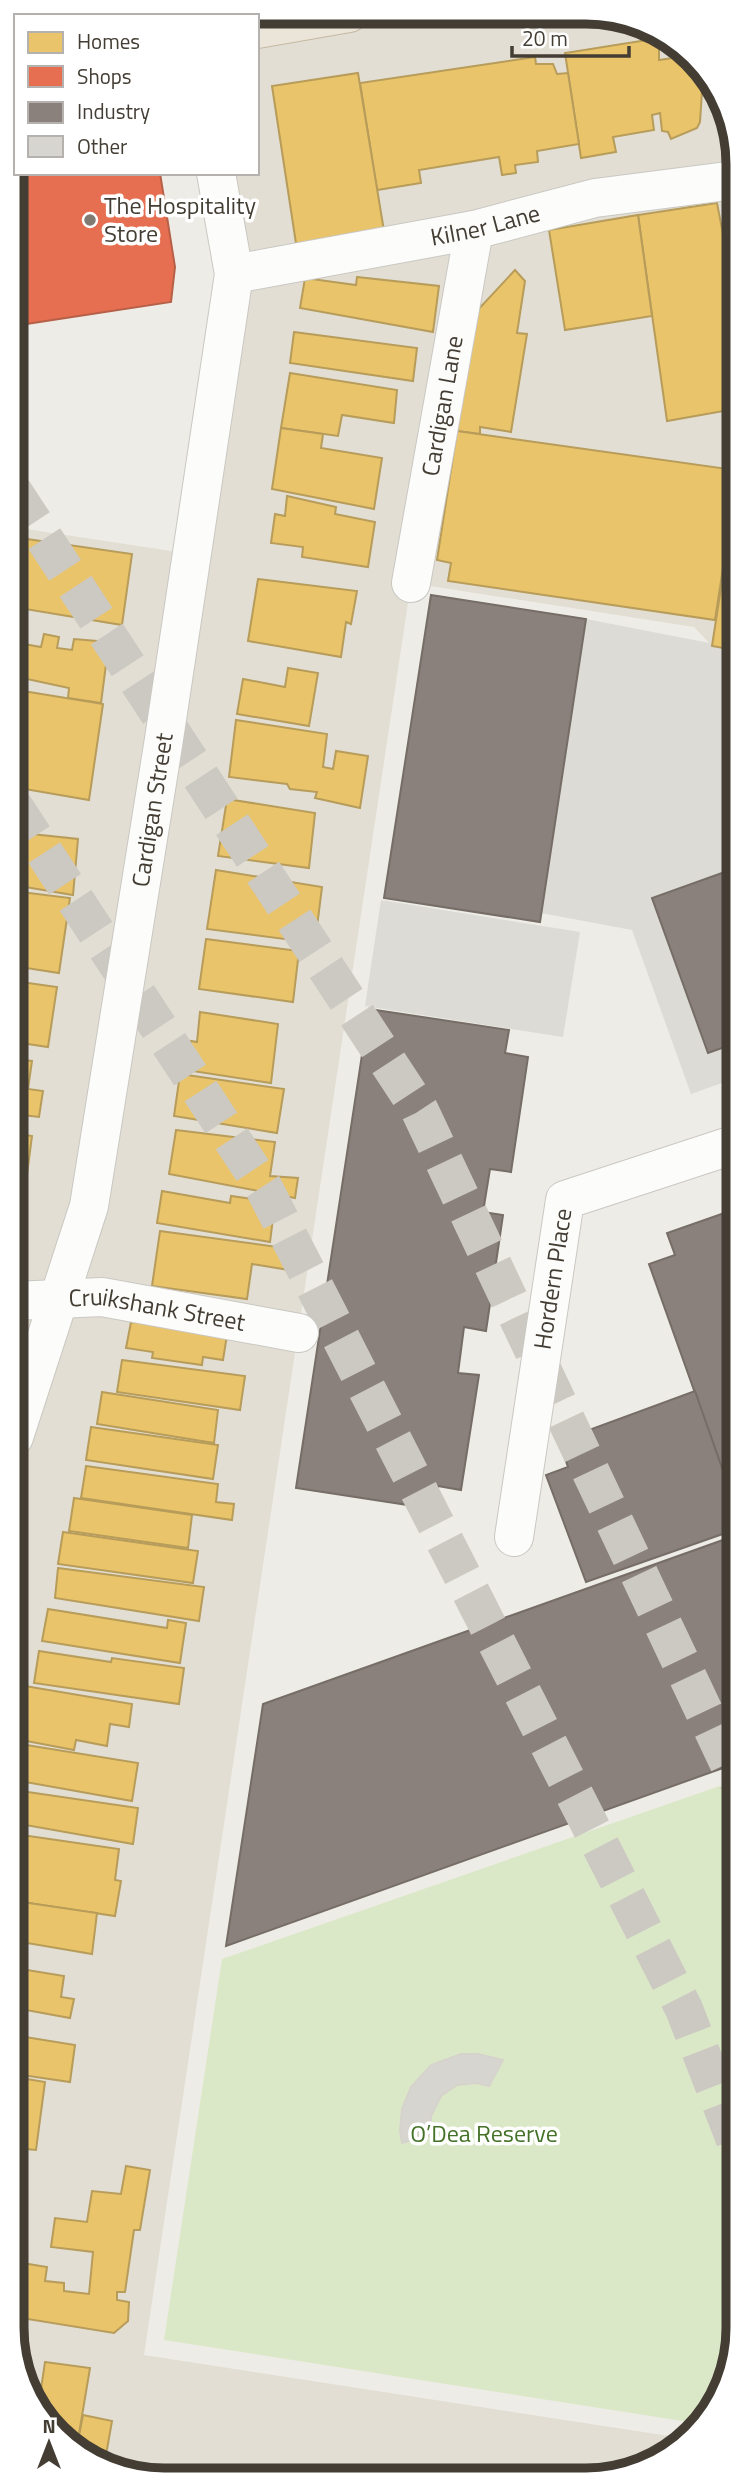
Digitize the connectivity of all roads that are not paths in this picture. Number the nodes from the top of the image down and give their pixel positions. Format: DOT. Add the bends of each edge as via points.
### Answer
graph roads {
  1 [pos="282,25"];
  2 [pos="259,29"];
  3 [pos="216,175"];
  4 [pos="726,181"];
  5 [pos="474,230"];
  6 [pos="234,274"];
  7 [pos="411,583"];
  8 [pos="726,1147"];
  9 [pos="57,1300"];
  10 [pos="24,1301"];
  11 [pos="299,1333"];
  12 [pos="24,1404"];
  13 [pos="514,1537"];
  1 -- 2 [label="highway"];
  3 -- 6 [label="street, Cardigan Street"];
  4 -- 5 [label="street, Kilner Lane" via="595,198"];
  5 -- 6 [label="street, Kilner Lane"];
  5 -- 7 [label="street, Cardigan Lane"];
  6 -- 9 [label="street, Cardigan Street" via="89,1206"];
  8 -- 13 [label="street, Hordern Place" via="565,1200"];
  9 -- 10 [label="street, Cruikshank Street"];
  9 -- 11 [label="street, Cruikshank Street" via="102,1297"];
  9 -- 12 [label="street, Cardigan Street"];
}
